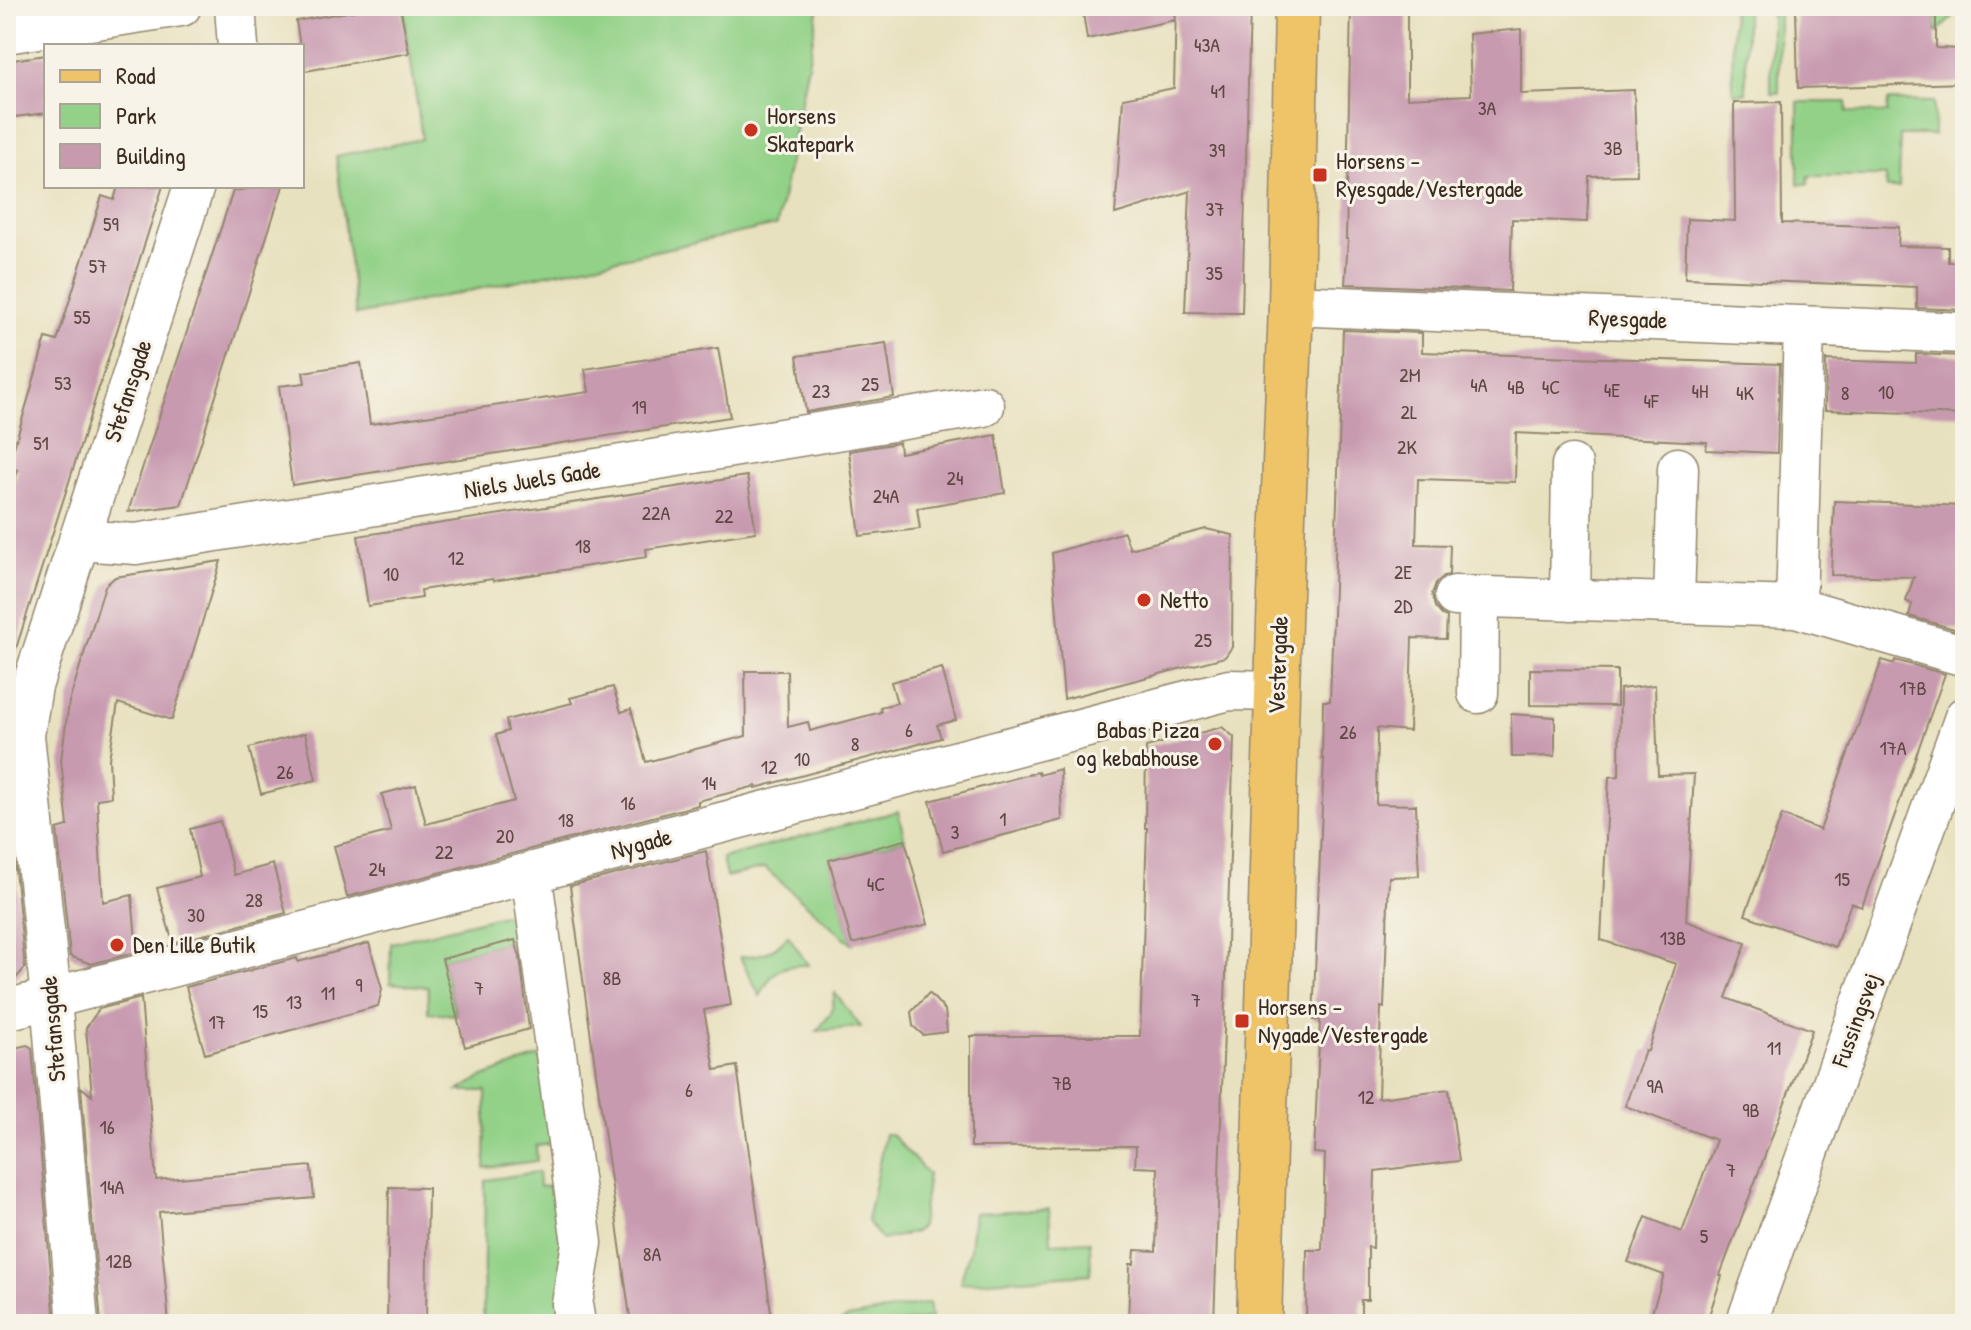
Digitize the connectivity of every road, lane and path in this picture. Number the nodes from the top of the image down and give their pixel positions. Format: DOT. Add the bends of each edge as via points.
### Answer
graph roads {
  1 [pos="181,6"];
  2 [pos="235,6"];
  3 [pos="1297,6"];
  4 [pos="6,33"];
  5 [pos="238,44"];
  6 [pos="193,188"];
  7 [pos="1291,305"];
  8 [pos="1804,326"];
  9 [pos="1965,333"];
  10 [pos="984,406"];
  11 [pos="1572,465"];
  12 [pos="1678,468"];
  13 [pos="79,540"];
  14 [pos="1570,600"];
  15 [pos="1674,603"];
  16 [pos="1796,607"];
  17 [pos="1965,656"];
  18 [pos="1277,691"];
  19 [pos="1478,693"];
  20 [pos="1965,717"];
  21 [pos="15,732"];
  22 [pos="531,872"];
  23 [pos="51,998"];
  24 [pos="6,1010"];
  25 [pos="78,1324"];
  26 [pos="575,1324"];
  27 [pos="1259,1324"];
  28 [pos="1746,1324"];
  1 -- 4 [label="street"];
  2 -- 5 [label="street"];
  3 -- 7 [label="main road, Vestergade"];
  6 -- 13 [label="street, Stefansgade"];
  7 -- 8 [label="street, Ryesgade"];
  7 -- 18 [label="main road, Vestergade"];
  8 -- 9 [label="street, Ryesgade"];
  8 -- 16 [label="street"];
  10 -- 13 [label="street, Niels Juels Gade" via="136,544"];
  11 -- 14 [label="street"];
  12 -- 15 [label="street"];
  13 -- 21 [label="street, Stefansgade"];
  14 -- 15 [label="street"];
  14 -- 19 [label="street" via="1467,596"];
  15 -- 16 [label="street"];
  16 -- 17 [label="street"];
  18 -- 22 [label="street, Nygade" via="1229,690"];
  18 -- 27 [label="main road, Vestergade"];
  20 -- 28 [label="street, Fussingsvej"];
  21 -- 23 [label="street, Stefansgade"];
  22 -- 23 [label="street, Nygade"];
  22 -- 26 [label="street" via="582,1243 572,1304"];
  23 -- 24 [label="street, Nygade"];
  23 -- 25 [label="street, Stefansgade"];
}
